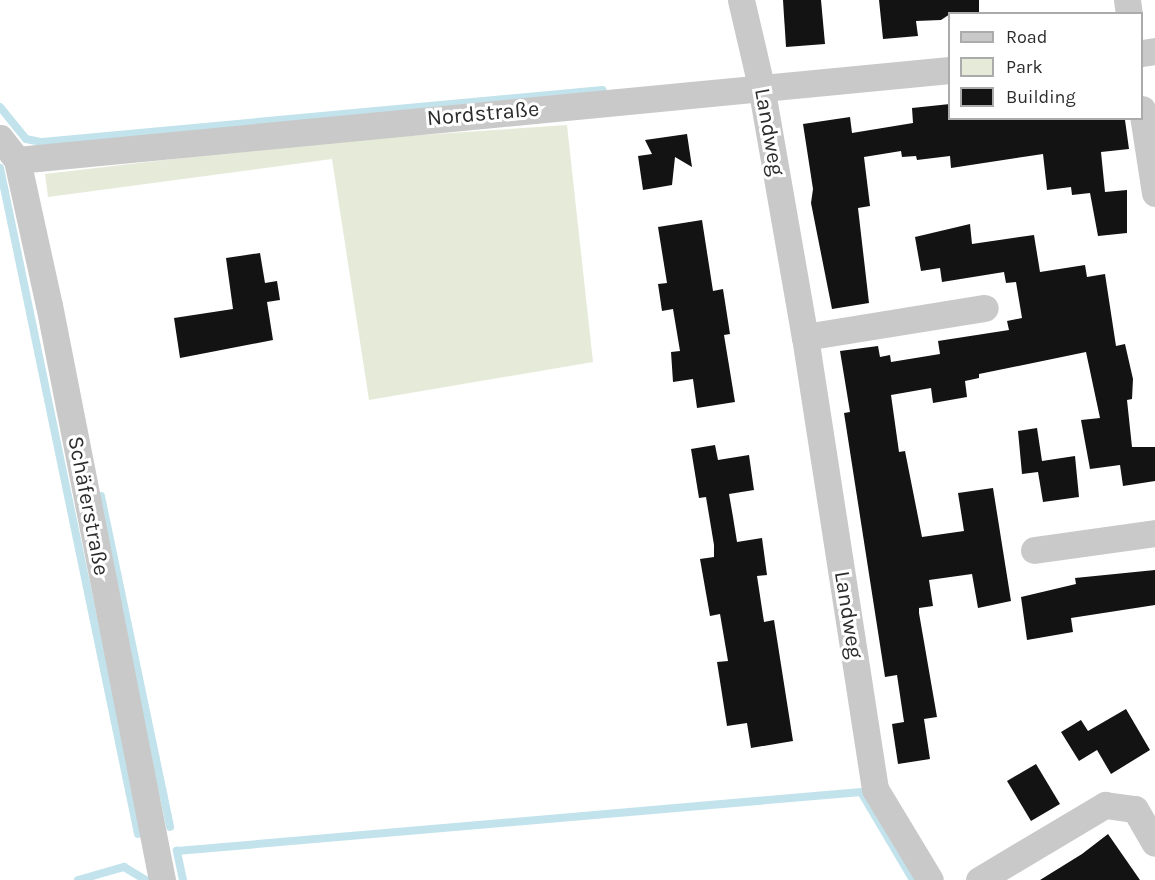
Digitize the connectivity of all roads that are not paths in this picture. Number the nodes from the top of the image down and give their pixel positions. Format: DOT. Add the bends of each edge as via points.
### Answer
graph roads {
  1 [pos="741,0"];
  2 [pos="948,70"];
  3 [pos="761,86"];
  4 [pos="1143,115"];
  5 [pos="0,138"];
  6 [pos="17,160"];
  7 [pos="1155,193"];
  8 [pos="986,308"];
  9 [pos="805,337"];
  10 [pos="1155,534"];
  11 [pos="1034,550"];
  12 [pos="1155,843"];
  13 [pos="162,880"];
  14 [pos="930,880"];
  15 [pos="980,880"];
  1 -- 3 [label="street, Landweg"];
  2 -- 3 [label="street, Nordstraße"];
  3 -- 6 [label="street, Nordstraße"];
  3 -- 9 [label="street, Landweg"];
  4 -- 7 [label="street"];
  5 -- 6 [label="street, Schäferstraße"];
  6 -- 13 [label="street, Schäferstraße"];
  8 -- 9 [label="street"];
  9 -- 14 [label="street, Landweg" via="875,789"];
  10 -- 11 [label="street"];
  12 -- 15 [label="street" via="1135,809 1105,806"];
}
